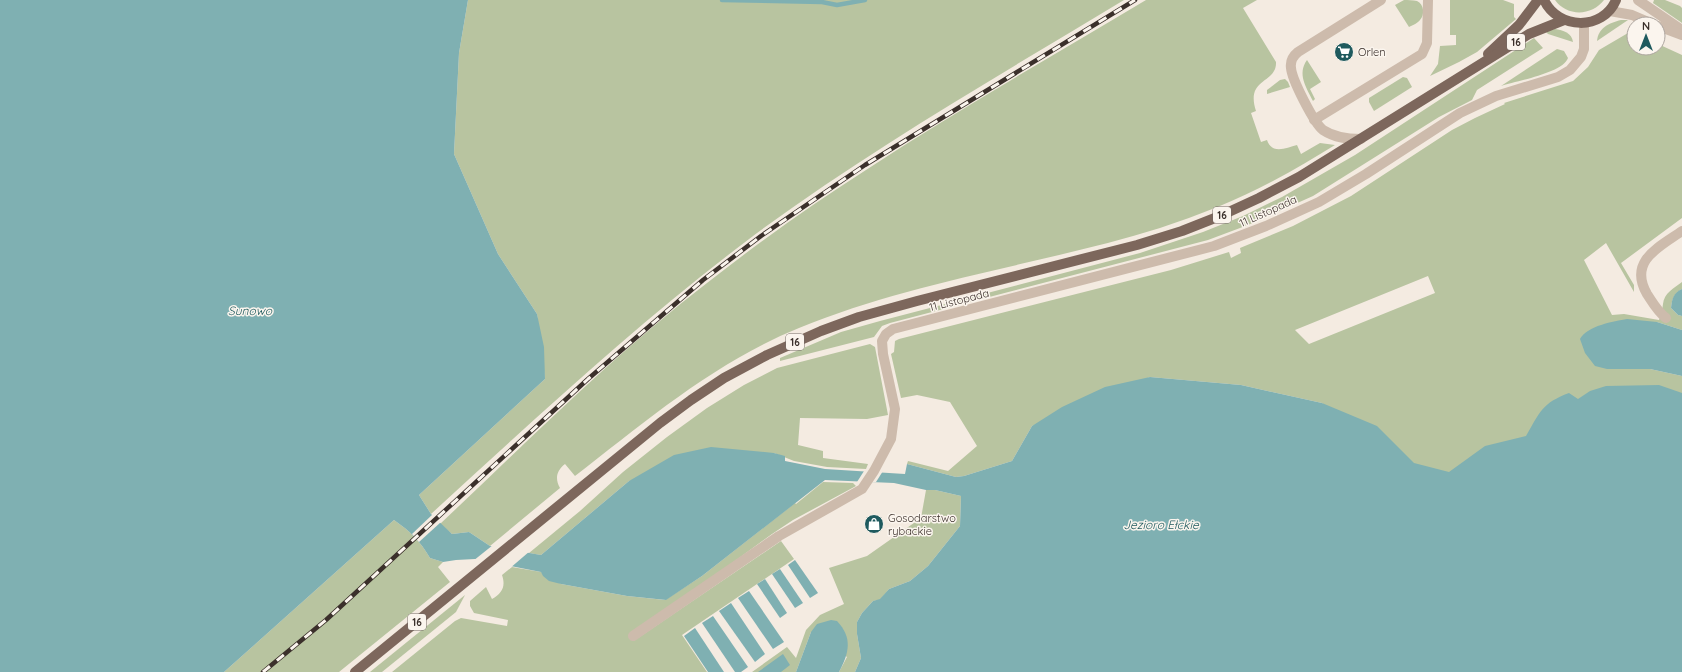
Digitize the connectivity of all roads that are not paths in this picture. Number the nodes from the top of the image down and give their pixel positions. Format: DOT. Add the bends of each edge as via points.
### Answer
graph roads {
  1 [pos="1381,0"];
  2 [pos="1428,0"];
  3 [pos="1538,0"];
  4 [pos="1544,0"];
  5 [pos="1616,0"];
  6 [pos="1638,0"];
  7 [pos="1610,11"];
  8 [pos="1634,16"];
  9 [pos="1564,20"];
  10 [pos="1584,23"];
  11 [pos="1666,29"];
  12 [pos="1682,30"];
  13 [pos="1682,35"];
  14 [pos="1471,70"];
  15 [pos="1314,120"];
  16 [pos="1362,139"];
  17 [pos="1682,231"];
  18 [pos="1666,318"];
  19 [pos="633,636"];
  20 [pos="355,672"];
  1 -- 15 [label="street" via="1293,57 1290,68"];
  2 -- 15 [label="street" via="1427,43 1422,54"];
  3 -- 14 [label="main road, 16" via="1519,25"];
  4 -- 9 [label="main road" via="1550,10"];
  5 -- 7 [label="main road"];
  6 -- 12 [label="street"];
  7 -- 8 [label="street"];
  7 -- 10 [label="main road" via="1602,17"];
  9 -- 10 [label="main road"];
  9 -- 14 [label="main road, 16" via="1529,34"];
  10 -- 19 [label="street, 11 Listopada" via="1584,49 1570,70 1558,77 1496,96 1460,113 1319,202 1266,226 1214,246 893,329 882,341 895,409 891,439 862,489 779,536"];
  11 -- 13 [label="street"];
  14 -- 16 [label="main road, 16"];
  15 -- 16 [label="street" via="1322,129 1333,135 1346,139"];
  16 -- 20 [label="main road, 16" via="1259,198 1182,231 859,317 784,346 724,378 647,432"];
  17 -- 18 [label="street" via="1652,252 1642,266 1640,277 1643,287 1657,311"];
}
